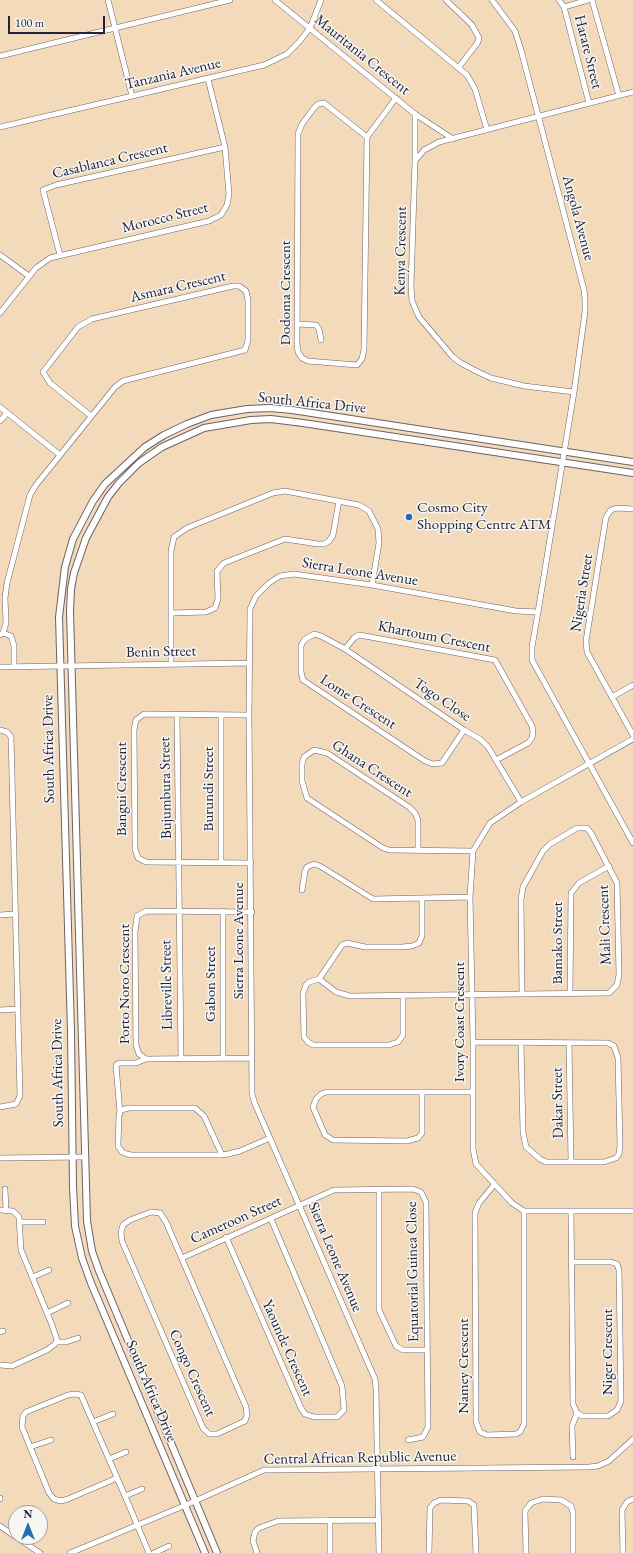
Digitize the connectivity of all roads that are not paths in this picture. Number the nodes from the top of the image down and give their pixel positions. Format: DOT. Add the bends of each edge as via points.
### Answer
graph roads {
  1 [pos="108,0"];
  2 [pos="230,0"];
  3 [pos="275,0"];
  4 [pos="321,0"];
  5 [pos="376,0"];
  6 [pos="446,0"];
  7 [pos="492,0"];
  8 [pos="559,0"];
  9 [pos="588,0"];
  10 [pos="592,0"];
  11 [pos="564,7"];
  12 [pos="310,28"];
  13 [pos="114,29"];
  14 [pos="0,56"];
  15 [pos="459,67"];
  16 [pos="208,79"];
  17 [pos="633,92"];
  18 [pos="132,96"];
  19 [pos="619,96"];
  20 [pos="396,98"];
  21 [pos="589,103"];
  22 [pos="415,114"];
  23 [pos="538,117"];
  24 [pos="0,128"];
  25 [pos="487,130"];
  26 [pos="368,136"];
  27 [pos="453,139"];
  28 [pos="225,147"];
  29 [pos="415,162"];
  30 [pos="0,255"];
  31 [pos="60,255"];
  32 [pos="29,276"];
  33 [pos="0,313"];
  34 [pos="297,324"];
  35 [pos="321,340"];
  36 [pos="574,392"];
  37 [pos="0,407"];
  38 [pos="7,412"];
  39 [pos="91,416"];
  40 [pos="0,421"];
  41 [pos="565,451"];
  42 [pos="60,454"];
  43 [pos="564,462"];
  44 [pos="633,462"];
  45 [pos="633,473"];
  46 [pos="339,502"];
  47 [pos="633,509"];
  48 [pos="372,585"];
  49 [pos="538,612"];
  50 [pos="171,613"];
  51 [pos="2,634"];
  52 [pos="345,649"];
  53 [pos="171,663"];
  54 [pos="250,663"];
  55 [pos="60,665"];
  56 [pos="73,665"];
  57 [pos="14,666"];
  58 [pos="0,667"];
  59 [pos="633,685"];
  60 [pos="612,697"];
  61 [pos="177,715"];
  62 [pos="221,715"];
  63 [pos="249,715"];
  64 [pos="0,730"];
  65 [pos="464,730"];
  66 [pos="633,735"];
  67 [pos="633,739"];
  68 [pos="496,760"];
  69 [pos="588,764"];
  70 [pos="521,802"];
  71 [pos="633,843"];
  72 [pos="418,849"];
  73 [pos="472,851"];
  74 [pos="179,862"];
  75 [pos="221,862"];
  76 [pos="251,863"];
  77 [pos="609,866"];
  78 [pos="302,890"];
  79 [pos="470,897"];
  80 [pos="422,899"];
  81 [pos="178,911"];
  82 [pos="223,911"];
  83 [pos="252,912"];
  84 [pos="14,914"];
  85 [pos="0,915"];
  86 [pos="319,979"];
  87 [pos="570,993"];
  88 [pos="522,994"];
  89 [pos="403,996"];
  90 [pos="472,996"];
  91 [pos="17,1009"];
  92 [pos="0,1010"];
  93 [pos="473,1042"];
  94 [pos="521,1043"];
  95 [pos="569,1043"];
  96 [pos="223,1057"];
  97 [pos="180,1058"];
  98 [pos="252,1058"];
  99 [pos="146,1059"];
  100 [pos="472,1092"];
  101 [pos="422,1093"];
  102 [pos="0,1107"];
  103 [pos="120,1113"];
  104 [pos="270,1138"];
  105 [pos="222,1155"];
  106 [pos="0,1158"];
  107 [pos="72,1158"];
  108 [pos="84,1158"];
  109 [pos="571,1162"];
  110 [pos="494,1185"];
  111 [pos="5,1189"];
  112 [pos="379,1189"];
  113 [pos="300,1205"];
  114 [pos="3,1210"];
  115 [pos="524,1211"];
  116 [pos="633,1211"];
  117 [pos="571,1212"];
  118 [pos="271,1218"];
  119 [pos="20,1222"];
  120 [pos="43,1222"];
  121 [pos="226,1237"];
  122 [pos="182,1258"];
  123 [pos="572,1262"];
  124 [pos="49,1270"];
  125 [pos="32,1277"];
  126 [pos="68,1303"];
  127 [pos="47,1312"];
  128 [pos="78,1338"];
  129 [pos="56,1342"];
  130 [pos="426,1350"];
  131 [pos="0,1365"];
  132 [pos="577,1413"];
  133 [pos="113,1414"];
  134 [pos="93,1422"];
  135 [pos="633,1439"];
  136 [pos="50,1440"];
  137 [pos="408,1440"];
  138 [pos="30,1447"];
  139 [pos="126,1452"];
  140 [pos="573,1458"];
  141 [pos="109,1459"];
  142 [pos="378,1468"];
  143 [pos="117,1478"];
  144 [pos="142,1489"];
  145 [pos="125,1496"];
  146 [pos="633,1499"];
  147 [pos="196,1501"];
  148 [pos="186,1505"];
  149 [pos="330,1520"];
  150 [pos="379,1520"];
  151 [pos="137,1525"];
  152 [pos="28,1545"];
  153 [pos="169,1546"];
  154 [pos="40,1553"];
  155 [pos="70,1553"];
  156 [pos="149,1553"];
  157 [pos="154,1553"];
  158 [pos="205,1553"];
  159 [pos="217,1553"];
  160 [pos="257,1553"];
  161 [pos="330,1553"];
  162 [pos="379,1553"];
  163 [pos="429,1553"];
  164 [pos="476,1553"];
  165 [pos="526,1553"];
  166 [pos="573,1553"];
  167 [pos="623,1553"];
  1 -- 13 [label="street"];
  2 -- 13 [label="street"];
  3 -- 12 [label="street, Mauritania Crescent"];
  4 -- 12 [label="street, Tanzania Avenue"];
  5 -- 15 [label="street"];
  6 -- 15 [label="street" via="472,24 479,38"];
  7 -- 23 [label="street, Angola Avenue" via="515,30"];
  8 -- 11 [label="street"];
  9 -- 11 [label="street"];
  10 -- 19 [label="street"];
  11 -- 21 [label="street, Harare Street"];
  12 -- 16 [label="street, Tanzania Avenue" via="287,54 277,60"];
  12 -- 20 [label="street, Mauritania Crescent"];
  13 -- 14 [label="street"];
  13 -- 18 [label="street"];
  15 -- 25 [label="street" via="472,81"];
  16 -- 18 [label="street, Tanzania Avenue"];
  16 -- 28 [label="street, Morocco Street"];
  17 -- 19 [label="street"];
  18 -- 24 [label="street, Tanzania Avenue"];
  19 -- 21 [label="street"];
  20 -- 22 [label="street, Mauritania Crescent"];
  20 -- 26 [label="street"];
  21 -- 23 [label="street"];
  22 -- 27 [label="street, Mauritania Crescent"];
  22 -- 29 [label="street, Mauritania Crescent"];
  23 -- 25 [label="street"];
  23 -- 36 [label="street, Angola Avenue" via="584,290 585,312"];
  25 -- 27 [label="street"];
  26 -- 34 [label="street, Dodoma Crescent" via="324,103 314,108 300,128"];
  26 -- 34 [label="street, Dodoma Crescent" via="362,360 357,365 351,365 308,361 302,358 298,352"];
  27 -- 29 [label="street" via="430,145"];
  28 -- 31 [label="street, Morocco Street" via="229,194 222,215"];
  28 -- 31 [label="street, Casablanca Crescent" via="43,190"];
  29 -- 36 [label="street, Kenya Crescent" via="411,286 412,301 419,317 452,356 478,372 524,386"];
  30 -- 32 [label="street"];
  31 -- 32 [label="street, Morocco Street" via="39,265"];
  32 -- 33 [label="street, Morocco Street"];
  34 -- 35 [label="street" via="316,325"];
  36 -- 41 [label="street, Angola Avenue"];
  37 -- 38 [label="street"];
  38 -- 40 [label="street"];
  38 -- 42 [label="street"];
  39 -- 39 [label="street, Asmara Crescent" via="123,381 244,350 248,340 246,291 239,286 233,286 92,319 78,327 43,372 43,376"];
  39 -- 42 [label="street"];
  41 -- 43 [label="street"];
  41 -- 44 [label="street, South Africa Drive"];
  41 -- 55 [label="street, South Africa Drive" via="270,408 228,412 187,424 145,447 105,484 77,529 62,584 59,617"];
  42 -- 51 [label="street" via="30,495 7,583 6,623"];
  43 -- 45 [label="street, South Africa Drive"];
  43 -- 49 [label="street"];
  43 -- 56 [label="street, South Africa Drive" via="271,419 229,422 178,438 139,463 119,484 108,496 86,538 78,558 71,589"];
  46 -- 48 [label="street" via="365,508 376,523 378,543"];
  46 -- 50 [label="street" via="333,535 329,541 318,544 285,539 224,563 217,571 218,599 215,608 206,612"];
  46 -- 50 [label="street" via="280,492 179,532 172,543"];
  47 -- 60 [label="street, Nigeria Street" via="617,508 611,510 606,517 587,630 587,652"];
  48 -- 49 [label="street, Sierra Leone Avenue" via="516,611"];
  48 -- 54 [label="street, Sierra Leone Avenue" via="303,574 287,574 274,579 260,592 250,609"];
  49 -- 69 [label="street" via="532,660"];
  50 -- 53 [label="street"];
  51 -- 57 [label="street" via="11,636"];
  52 -- 65 [label="street, Togo Close"];
  52 -- 65 [label="street, Lome Crescent" via="322,636 308,636 302,646 301,672 304,680 433,764 442,763 446,759"];
  52 -- 68 [label="street, Khartoum Crescent" via="359,635 495,660 533,732 528,743"];
  53 -- 54 [label="street, Benin Street"];
  53 -- 56 [label="street, Benin Street"];
  54 -- 63 [label="street, Sierra Leone Avenue"];
  55 -- 56 [label="street, Benin Street"];
  55 -- 57 [label="street, Benin Street"];
  55 -- 107 [label="street, South Africa Drive"];
  56 -- 108 [label="street, South Africa Drive"];
  57 -- 58 [label="street, Benin Street"];
  59 -- 60 [label="street"];
  60 -- 66 [label="street, Nigeria Street"];
  61 -- 62 [label="street, Bangui Crescent"];
  61 -- 74 [label="street, Bujumbura Street"];
  61 -- 74 [label="street, Bangui Crescent" via="144,714 135,724 135,849 138,858 146,862"];
  62 -- 63 [label="street, Bangui Crescent"];
  62 -- 75 [label="street, Burundi Street"];
  63 -- 76 [label="street, Sierra Leone Avenue"];
  64 -- 84 [label="street" via="9,733 11,737"];
  65 -- 68 [label="street, Togo Close" via="480,739"];
  67 -- 69 [label="street"];
  68 -- 70 [label="street, Togo Close"];
  69 -- 70 [label="street"];
  69 -- 71 [label="street"];
  70 -- 73 [label="street" via="490,823"];
  72 -- 72 [label="street, Ghana Crescent" via="418,820 410,807 327,753 314,750 304,757 302,781 307,798 383,848"];
  72 -- 73 [label="street, Ghana Crescent"];
  73 -- 79 [label="street, Ivory Coast Crescent"];
  74 -- 75 [label="street, Bangui Crescent"];
  74 -- 81 [label="street, Bujumbura Street"];
  75 -- 76 [label="street, Bangui Crescent"];
  76 -- 83 [label="street, Sierra Leone Avenue"];
  77 -- 87 [label="street, Bamako Street" via="579,883 571,893"];
  77 -- 87 [label="street, Mali Crescent" via="618,892 617,985 609,993"];
  77 -- 88 [label="street, Mali Crescent" via="587,828 577,828 550,844 544,851 522,893"];
  78 -- 80 [label="street" via="305,871 314,864 373,899"];
  79 -- 80 [label="street"];
  79 -- 90 [label="street, Ivory Coast Crescent"];
  80 -- 86 [label="street" via="422,936 419,943 394,947 342,945"];
  81 -- 82 [label="street, Porto Noro Crescent"];
  81 -- 97 [label="street, Libreville Street"];
  81 -- 99 [label="street, Porto Noro Crescent" via="146,911 135,920 136,1045 139,1054"];
  82 -- 83 [label="street, Porto Noro Crescent"];
  82 -- 96 [label="street, Gabon Street"];
  83 -- 98 [label="street, Sierra Leone Avenue"];
  84 -- 85 [label="street"];
  84 -- 91 [label="street"];
  86 -- 89 [label="street, Mali Crescent" via="343,995"];
  86 -- 89 [label="street" via="309,982 303,993 304,1037 313,1045 389,1045 398,1042 402,1039 404,1031"];
  87 -- 88 [label="street, Mali Crescent"];
  88 -- 90 [label="street, Mali Crescent"];
  89 -- 90 [label="street, Mali Crescent"];
  90 -- 93 [label="street, Ivory Coast Crescent"];
  91 -- 92 [label="street"];
  91 -- 102 [label="street" via="19,1099 16,1104"];
  93 -- 94 [label="street"];
  93 -- 100 [label="street, Ivory Coast Crescent"];
  94 -- 95 [label="street"];
  94 -- 109 [label="street" via="524,1143 529,1151 542,1161"];
  95 -- 109 [label="street, Dakar Street"];
  95 -- 109 [label="street" via="608,1043 616,1048 620,1145 617,1157 612,1161"];
  96 -- 97 [label="street, Porto Noro Crescent"];
  96 -- 98 [label="street, Porto Noro Crescent"];
  97 -- 99 [label="street, Porto Noro Crescent"];
  98 -- 104 [label="street, Sierra Leone Avenue" via="253,1098"];
  99 -- 103 [label="street" via="116,1065"];
  100 -- 101 [label="street"];
  100 -- 110 [label="street, Ivory Coast Crescent" via="473,1158 477,1167"];
  101 -- 101 [label="street" via="422,1133 418,1138 407,1141 333,1140 323,1131 314,1107 316,1099 327,1092"];
  103 -- 105 [label="street" via="129,1108 195,1108 204,1116"];
  103 -- 105 [label="street" via="118,1146 122,1152"];
  104 -- 105 [label="street" via="236,1153"];
  104 -- 113 [label="street, Sierra Leone Avenue"];
  106 -- 107 [label="street"];
  107 -- 108 [label="street"];
  107 -- 148 [label="street, South Africa Drive" via="76,1226 85,1267"];
  108 -- 147 [label="street, South Africa Drive" via="87,1221 94,1258"];
  110 -- 115 [label="street, Ivory Coast Crescent"];
  110 -- 115 [label="street, Namey Crescent" via="479,1203 475,1213 476,1422 480,1432 487,1435 516,1434 524,1424"];
  111 -- 114 [label="street"];
  112 -- 113 [label="street, Equatorial Guinea Close" via="338,1190"];
  112 -- 130 [label="street" via="379,1310 396,1346 403,1350"];
  112 -- 130 [label="street, Equatorial Guinea Close" via="416,1190 425,1198"];
  113 -- 118 [label="street, Cameroon Street"];
  113 -- 142 [label="street, Sierra Leone Avenue" via="375,1379"];
  114 -- 119 [label="street" via="15,1213"];
  115 -- 117 [label="street"];
  116 -- 117 [label="street"];
  117 -- 123 [label="street"];
  118 -- 121 [label="street, Cameroon Street"];
  118 -- 121 [label="street, Yaounde Crescent" via="342,1386 344,1410 337,1417 314,1417 305,1414 301,1408"];
  119 -- 120 [label="street"];
  119 -- 125 [label="street" via="21,1250"];
  121 -- 122 [label="street, Cameroon Street"];
  122 -- 122 [label="street, Congo Crescent" via="160,1212 151,1212 130,1220 121,1229 122,1241 201,1423 207,1433 217,1434 243,1423 248,1412"];
  123 -- 132 [label="street" via="573,1404"];
  123 -- 132 [label="street, Niger Crescent" via="611,1262 617,1264 620,1273 620,1405 608,1416 587,1416"];
  124 -- 125 [label="street"];
  125 -- 127 [label="street"];
  126 -- 127 [label="street"];
  127 -- 129 [label="street" via="55,1331"];
  128 -- 129 [label="street"];
  129 -- 131 [label="street" via="50,1348 12,1366"];
  130 -- 137 [label="street, Equatorial Guinea Close" via="428,1427 423,1437"];
  132 -- 140 [label="street" via="572,1426"];
  133 -- 134 [label="street"];
  134 -- 138 [label="street" via="81,1395 68,1395 26,1412 23,1416 22,1427"];
  134 -- 141 [label="street"];
  135 -- 142 [label="street, Central African Republic Avenue" via="615,1457 598,1466"];
  136 -- 138 [label="street"];
  138 -- 143 [label="street" via="49,1493 56,1500 68,1499"];
  139 -- 141 [label="street"];
  141 -- 143 [label="street"];
  142 -- 147 [label="street, Central African Republic Avenue" via="264,1470"];
  142 -- 150 [label="street, Sierra Leone Avenue"];
  143 -- 145 [label="street"];
  144 -- 145 [label="street"];
  145 -- 151 [label="street"];
  146 -- 167 [label="street" via="627,1502 622,1510"];
  147 -- 148 [label="street, Central African Republic Avenue"];
  147 -- 159 [label="street, South Africa Drive"];
  148 -- 151 [label="street, Central African Republic Avenue"];
  148 -- 158 [label="street, South Africa Drive"];
  149 -- 150 [label="street"];
  149 -- 160 [label="street" via="281,1520 259,1528 253,1538"];
  149 -- 161 [label="street"];
  150 -- 162 [label="street, Sierra Leone Avenue"];
  151 -- 155 [label="street, Central African Republic Avenue"];
  151 -- 156 [label="street"];
  152 -- 154 [label="street"];
  153 -- 157 [label="street"];
  163 -- 164 [label="street" via="430,1508 441,1500 468,1501 474,1505"];
  165 -- 166 [label="street" via="525,1511 534,1501 543,1499 562,1500 571,1506"];
}
